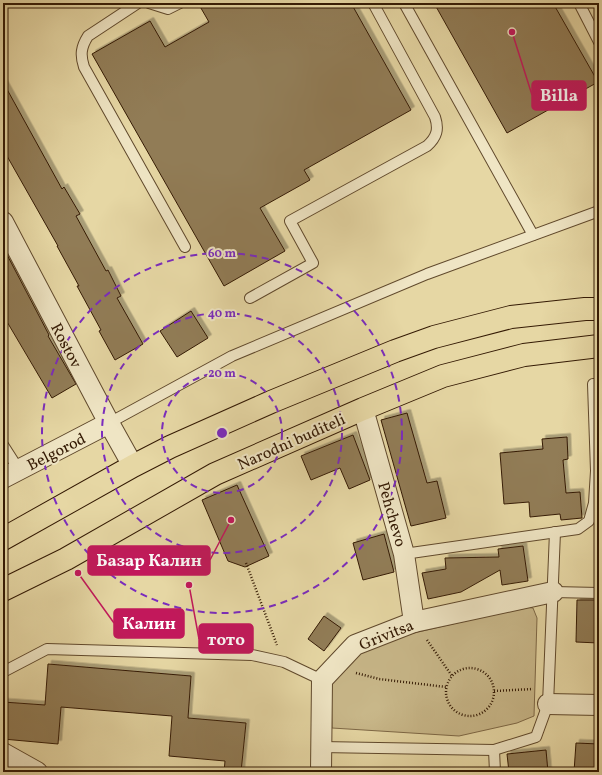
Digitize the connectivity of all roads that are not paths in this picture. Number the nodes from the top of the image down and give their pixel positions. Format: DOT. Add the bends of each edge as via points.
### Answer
graph roads {
  1 [pos="138,3"];
  2 [pos="149,3"];
  3 [pos="180,3"];
  4 [pos="373,3"];
  5 [pos="404,3"];
  6 [pos="579,3"];
  7 [pos="599,42"];
  8 [pos="599,212"];
  9 [pos="3,222"];
  10 [pos="533,235"];
  11 [pos="185,247"];
  12 [pos="250,298"];
  13 [pos="599,309"];
  14 [pos="599,346"];
  15 [pos="599,384"];
  16 [pos="363,409"];
  17 [pos="109,423"];
  18 [pos="3,445"];
  19 [pos="133,466"];
  20 [pos="597,471"];
  21 [pos="11,474"];
  22 [pos="555,532"];
  23 [pos="3,540"];
  24 [pos="404,554"];
  25 [pos="3,590"];
  26 [pos="553,592"];
  27 [pos="599,593"];
  28 [pos="414,622"];
  29 [pos="3,672"];
  30 [pos="329,673"];
  31 [pos="548,696"];
  32 [pos="599,705"];
  33 [pos="321,747"];
  34 [pos="494,750"];
  35 [pos="3,752"];
  36 [pos="37,772"];
  37 [pos="321,772"];
  38 [pos="495,772"];
  1 -- 11 [label="lane" via="88,36 82,47 81,59"];
  2 -- 3 [label="lane" via="168,10"];
  4 -- 12 [label="lane" via="435,117 438,130 436,136 427,146 290,221 313,263"];
  5 -- 10 [label="lane"];
  6 -- 7 [label="lane"];
  8 -- 10 [label="lane"];
  9 -- 17 [label="street, Rostov"];
  10 -- 17 [label="lane" via="427,274 232,356"];
  13 -- 19 [label="main road" via="511,317 434,337 271,402"];
  14 -- 16 [label="main road, Narodni buditeli" via="524,355 450,374"];
  15 -- 20 [label="lane" via="593,384"];
  16 -- 24 [label="street, Pehchevo"];
  16 -- 25 [label="main road, Narodni buditeli" via="216,474 66,559"];
  17 -- 19 [label="street, Rostov"];
  17 -- 21 [label="street, Belgorod"];
  18 -- 21 [label="lane"];
  19 -- 23 [label="main road"];
  20 -- 22 [label="lane" via="594,503 589,521 578,529"];
  22 -- 24 [label="lane"];
  22 -- 26 [label="lane"];
  24 -- 28 [label="street, Pehchevo"];
  26 -- 27 [label="lane"];
  26 -- 28 [label="street, Grivitsa"];
  26 -- 31 [label="lane"];
  28 -- 30 [label="street, Grivitsa" via="355,645"];
  29 -- 30 [label="lane" via="47,649 252,655"];
  30 -- 33 [label="street"];
  31 -- 32 [label="street"];
  31 -- 34 [label="lane" via="536,737"];
  33 -- 34 [label="lane"];
  33 -- 37 [label="street"];
  34 -- 38 [label="lane"];
  35 -- 36 [label="street"];
}
